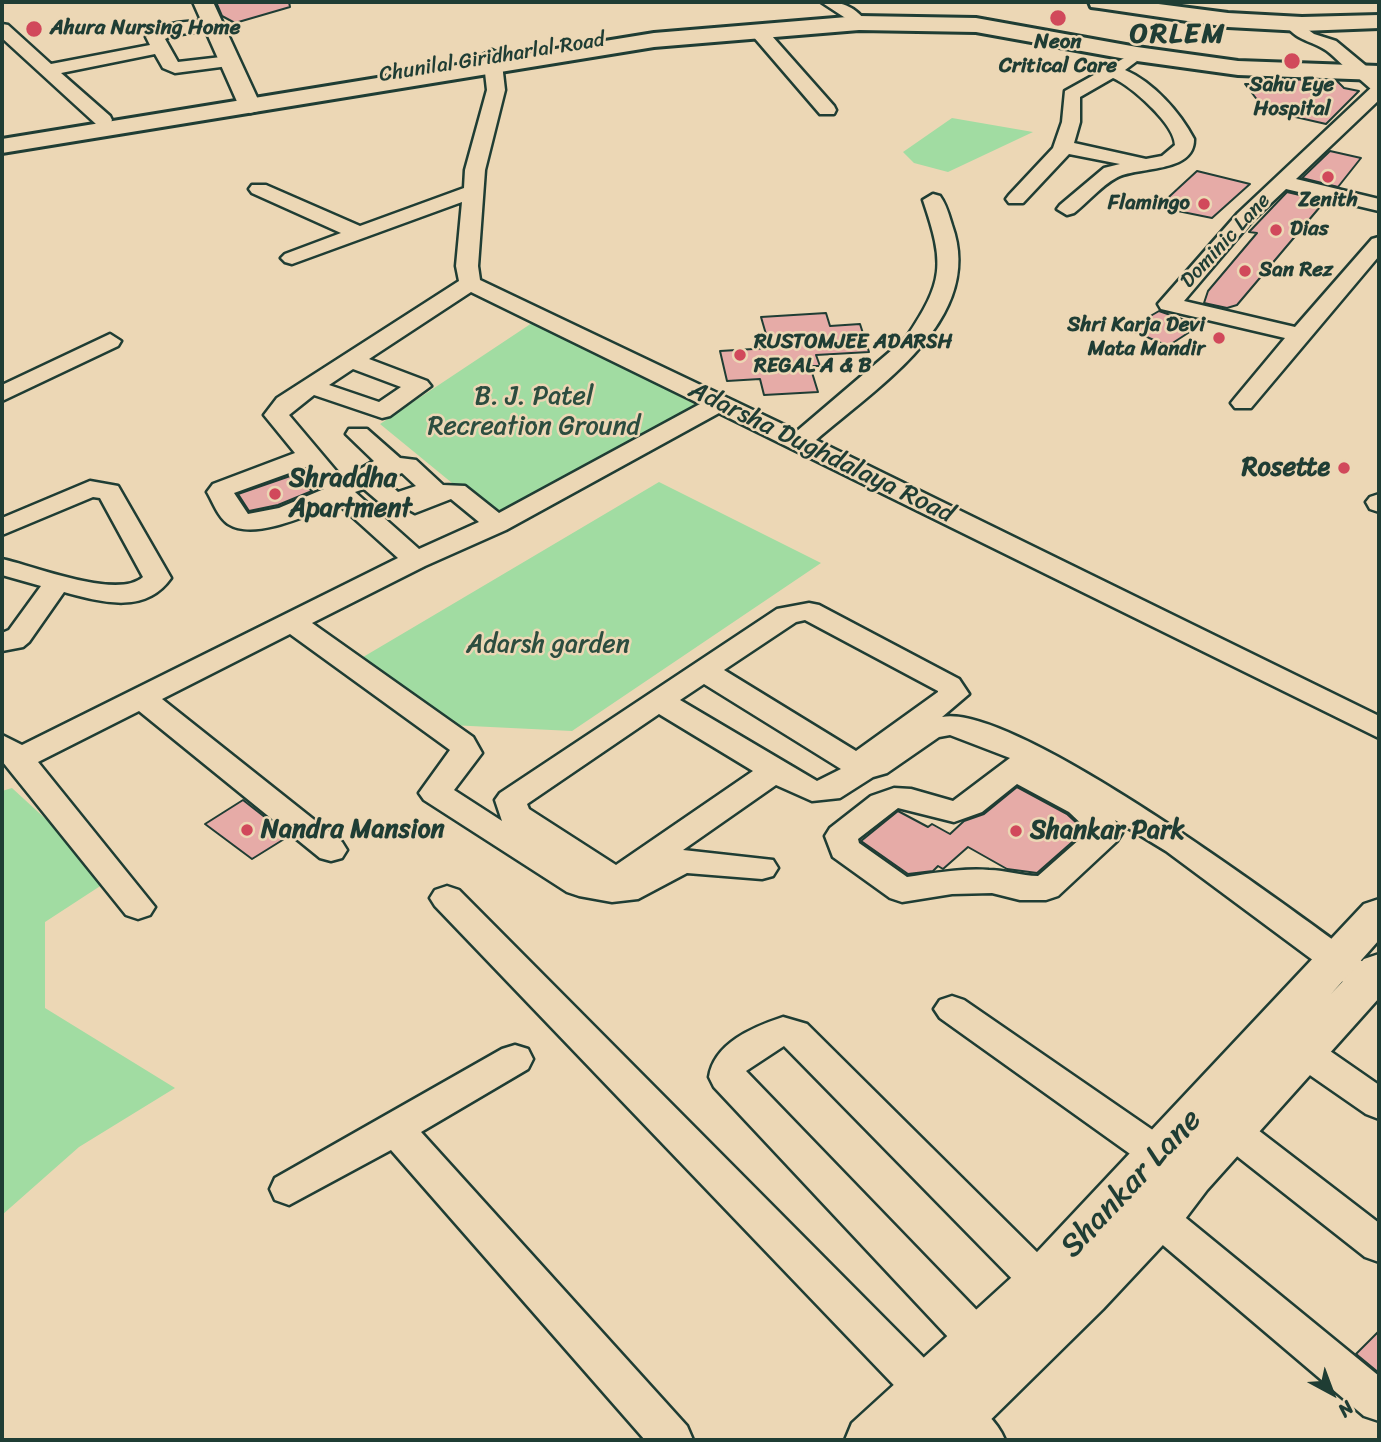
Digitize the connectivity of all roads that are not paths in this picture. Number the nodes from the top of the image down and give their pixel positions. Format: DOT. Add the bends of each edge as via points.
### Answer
graph roads {
  1 [pos="203,2"];
  2 [pos="829,2"];
  3 [pos="1099,2"];
  4 [pos="1128,3"];
  5 [pos="923,17"];
  6 [pos="856,19"];
  7 [pos="1379,22"];
  8 [pos="1292,23"];
  9 [pos="214,25"];
  10 [pos="976,25"];
  11 [pos="2,30"];
  12 [pos="758,31"];
  13 [pos="154,49"];
  14 [pos="1137,54"];
  15 [pos="230,61"];
  16 [pos="494,61"];
  17 [pos="47,70"];
  18 [pos="1115,72"];
  19 [pos="1373,78"];
  20 [pos="248,102"];
  21 [pos="827,110"];
  22 [pos="103,120"];
  23 [pos="2,137"];
  24 [pos="2,146"];
  25 [pos="1063,147"];
  26 [pos="1149,165"];
  27 [pos="1282,182"];
  28 [pos="259,190"];
  29 [pos="473,191"];
  30 [pos="1016,199"];
  31 [pos="933,200"];
  32 [pos="1379,205"];
  33 [pos="1067,209"];
  34 [pos="359,233"];
  35 [pos="1379,243"];
  36 [pos="292,258"];
  37 [pos="470,283"];
  38 [pos="1300,335"];
  39 [pos="110,341"];
  40 [pos="351,360"];
  41 [pos="311,386"];
  42 [pos="2,394"];
  43 [pos="1243,403"];
  44 [pos="718,404"];
  45 [pos="358,434"];
  46 [pos="800,441"];
  47 [pos="300,461"];
  48 [pos="367,478"];
  49 [pos="336,491"];
  50 [pos="398,526"];
  51 [pos="2,527"];
  52 [pos="2,567"];
  53 [pos="58,581"];
  54 [pos="290,621"];
  55 [pos="2,642"];
  56 [pos="704,671"];
  57 [pos="140,696"];
  58 [pos="659,701"];
  59 [pos="1379,728"];
  60 [pos="10,752"];
  61 [pos="1023,763"];
  62 [pos="863,769"];
  63 [pos="775,771"];
  64 [pos="331,850"];
  65 [pos="762,868"];
  66 [pos="447,898"];
  67 [pos="138,907"];
  68 [pos="1379,914"];
  69 [pos="1361,971"];
  70 [pos="953,1009"];
  71 [pos="1304,1052"];
  72 [pos="515,1059"];
  73 [pos="1379,1104"];
  74 [pos="395,1129"];
  75 [pos="1232,1131"];
  76 [pos="1160,1155"];
  77 [pos="289,1189"];
  78 [pos="1142,1204"];
  79 [pos="1379,1245"];
  80 [pos="1041,1282"];
  81 [pos="979,1341"];
  82 [pos="1379,1402"];
  83 [pos="951,1422"];
  84 [pos="673,1440"];
  85 [pos="871,1440"];
  1 -- 9 [label="street"];
  2 -- 6 [label="street"];
  3 -- 4 [label="main road"];
  4 -- 8 [label="main road" via="1228,20"];
  5 -- 6 [label="main road"];
  5 -- 10 [label="main road"];
  5 -- 10 [label="main road" via="962,4"];
  6 -- 12 [label="main road, Chunilal Giridharlal Road"];
  6 -- 16 [label="main road, Chunilal Giridharlal Road" via="650,35"];
  7 -- 8 [label="main road"];
  8 -- 19 [label="street"];
  9 -- 15 [label="street"];
  9 -- 15 [label="street" via="169,30 155,37 175,68"];
  10 -- 14 [label="main road"];
  11 -- 17 [label="street"];
  12 -- 16 [label="main road, Chunilal Giridharlal Road"];
  12 -- 21 [label="street"];
  13 -- 17 [label="street"];
  14 -- 18 [label="street"];
  14 -- 19 [label="main road" via="1238,68"];
  15 -- 20 [label="street"];
  16 -- 20 [label="main road, Chunilal Giridharlal Road"];
  16 -- 29 [label="street" via="496,90"];
  17 -- 22 [label="street"];
  18 -- 25 [label="street" via="1071,95 1071,122"];
  18 -- 26 [label="street" via="1160,102 1186,141 1167,160"];
  19 -- 27 [label="street, Dominic Lane"];
  20 -- 22 [label="main road, Chunilal Giridharlal Road"];
  20 -- 24 [label="main road, Chunilal Giridharlal Road"];
  22 -- 23 [label="main road, Chunilal Giridharlal Road"];
  25 -- 26 [label="street"];
  25 -- 30 [label="street"];
  26 -- 33 [label="street" via="1111,172"];
  27 -- 32 [label="street"];
  27 -- 38 [label="street, Dominic Lane" via="1169,304"];
  28 -- 34 [label="street"];
  29 -- 34 [label="street"];
  29 -- 37 [label="street" via="467,266"];
  31 -- 46 [label="street" via="950,256 949,272 914,342"];
  34 -- 36 [label="street"];
  35 -- 38 [label="street"];
  37 -- 40 [label="street"];
  37 -- 44 [label="street, Adarsha Dughdalaya Road"];
  38 -- 43 [label="street"];
  39 -- 42 [label="street"];
  40 -- 41 [label="street"];
  40 -- 41 [label="street" via="419,386 382,411"];
  41 -- 47 [label="street" via="276,415"];
  44 -- 46 [label="street, Adarsha Dughdalaya Road"];
  44 -- 50 [label="street" via="490,518"];
  45 -- 49 [label="street" via="391,463"];
  46 -- 59 [label="street, Adarsha Dughdalaya Road"];
  47 -- 49 [label="street"];
  47 -- 49 [label="street" via="222,489 226,506 245,522 273,518"];
  48 -- 49 [label="street"];
  48 -- 50 [label="street"];
  48 -- 50 [label="street" via="407,465 431,485 431,489 399,502"];
  49 -- 50 [label="street"];
  50 -- 54 [label="street"];
  51 -- 53 [label="street" via="90,489 109,491 157,578 151,587 135,594 116,595"];
  52 -- 53 [label="street"];
  53 -- 55 [label="street" via="19,636"];
  54 -- 57 [label="street"];
  54 -- 65 [label="street" via="462,744 467,753 435,793 579,884 612,890 638,887 682,861"];
  56 -- 58 [label="street"];
  56 -- 62 [label="street"];
  56 -- 62 [label="street" via="787,615 809,611 949,685 954,694 868,757"];
  57 -- 60 [label="street"];
  57 -- 64 [label="street"];
  58 -- 63 [label="street"];
  58 -- 63 [label="street" via="511,800 514,814 611,877 624,875"];
  60 -- 67 [label="street"];
  61 -- 61 [label="street" via="1103,821 1106,833 1046,888 992,881 902,890 844,849 841,836 892,798 946,811 962,810"];
  61 -- 62 [label="street" via="958,722 930,729 876,766"];
  61 -- 69 [label="street" via="1177,843"];
  62 -- 63 [label="street" via="829,791 812,791"];
  66 -- 83 [label="street"];
  68 -- 69 [label="street, Shankar Lane"];
  69 -- 71 [label="street, Shankar Lane"];
  69 -- 76 [label="street, Shankar Lane"];
  70 -- 76 [label="street"];
  71 -- 73 [label="street"];
  71 -- 75 [label="street, Shankar Lane"];
  72 -- 74 [label="street"];
  74 -- 77 [label="street"];
  74 -- 84 [label="street"];
  75 -- 78 [label="street, Shankar Lane"];
  75 -- 79 [label="street"];
  76 -- 78 [label="street, Shankar Lane"];
  78 -- 80 [label="street, Shankar Lane"];
  78 -- 82 [label="street"];
  78 -- 83 [label="street, Shankar Lane"];
  80 -- 81 [label="street, Shankar Lane"];
  80 -- 81 [label="street" via="794,1034 783,1031 760,1041 729,1064 727,1077"];
  81 -- 83 [label="street, Shankar Lane"];
  83 -- 85 [label="street, Shankar Lane"];
}
